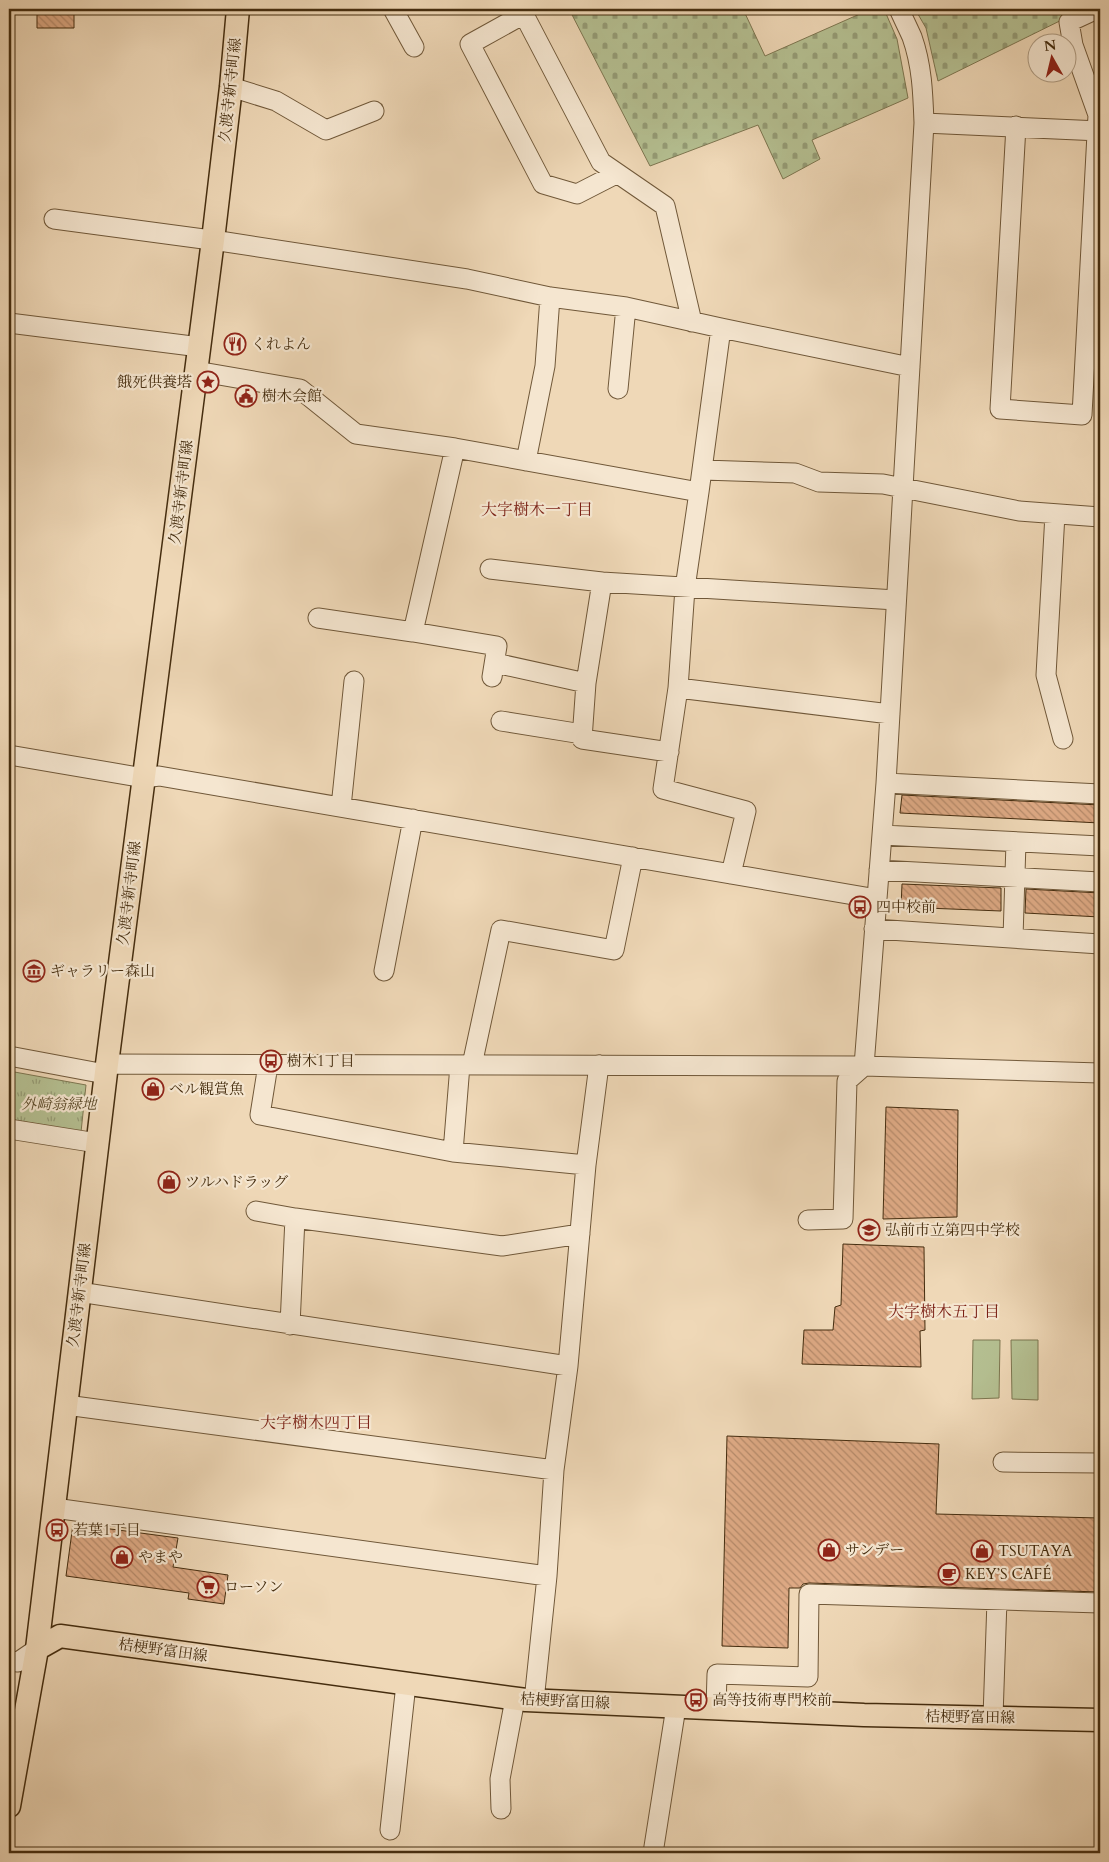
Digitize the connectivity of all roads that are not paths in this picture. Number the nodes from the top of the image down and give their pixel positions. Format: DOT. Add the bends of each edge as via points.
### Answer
graph roads {
  1 [pos="238,9"];
  2 [pos="393,9"];
  3 [pos="899,9"];
  4 [pos="1097,9"];
  5 [pos="522,11"];
  6 [pos="414,47"];
  7 [pos="231,87"];
  8 [pos="374,111"];
  9 [pos="924,123"];
  10 [pos="1016,126"];
  11 [pos="1098,131"];
  12 [pos="616,174"];
  13 [pos="54,219"];
  14 [pos="213,240"];
  15 [pos="550,297"];
  16 [pos="626,307"];
  17 [pos="692,322"];
  18 [pos="9,324"];
  19 [pos="721,328"];
  20 [pos="200,347"];
  21 [pos="910,367"];
  22 [pos="196,371"];
  23 [pos="618,390"];
  24 [pos="455,448"];
  25 [pos="526,461"];
  26 [pos="703,470"];
  27 [pos="902,488"];
  28 [pos="699,492"];
  29 [pos="1055,514"];
  30 [pos="1100,517"];
  31 [pos="490,569"];
  32 [pos="602,582"];
  33 [pos="685,588"];
  34 [pos="896,600"];
  35 [pos="318,618"];
  36 [pos="412,632"];
  37 [pos="354,681"];
  38 [pos="586,683"];
  39 [pos="678,688"];
  40 [pos="890,714"];
  41 [pos="501,721"];
  42 [pos="582,734"];
  43 [pos="1062,739"];
  44 [pos="669,752"];
  45 [pos="9,754"];
  46 [pos="144,778"];
  47 [pos="886,783"];
  48 [pos="1100,794"];
  49 [pos="341,807"];
  50 [pos="413,819"];
  51 [pos="882,835"];
  52 [pos="1016,842"];
  53 [pos="1100,846"];
  54 [pos="633,857"];
  55 [pos="879,870"];
  56 [pos="731,874"];
  57 [pos="1015,877"];
  58 [pos="1100,882"];
  59 [pos="877,899"];
  60 [pos="874,929"];
  61 [pos="1013,938"];
  62 [pos="1100,944"];
  63 [pos="384,971"];
  64 [pos="9,1056"];
  65 [pos="268,1065"];
  66 [pos="466,1065"];
  67 [pos="598,1065"];
  68 [pos="864,1066"];
  69 [pos="106,1069"];
  70 [pos="1100,1073"];
  71 [pos="9,1129"];
  72 [pos="97,1143"];
  73 [pos="453,1152"];
  74 [pos="586,1165"];
  75 [pos="256,1211"];
  76 [pos="295,1218"];
  77 [pos="808,1220"];
  78 [pos="580,1234"];
  79 [pos="79,1292"];
  80 [pos="290,1325"];
  81 [pos="568,1366"];
  82 [pos="66,1405"];
  83 [pos="1003,1462"];
  84 [pos="1100,1463"];
  85 [pos="554,1470"];
  86 [pos="54,1508"];
  87 [pos="547,1576"];
  88 [pos="998,1600"];
  89 [pos="1100,1603"];
  90 [pos="37,1649"];
  91 [pos="9,1661"];
  92 [pos="406,1684"];
  93 [pos="524,1700"];
  94 [pos="676,1707"];
  95 [pos="716,1708"];
  96 [pos="993,1717"];
  97 [pos="1100,1720"];
  98 [pos="9,1806"];
  99 [pos="501,1809"];
  100 [pos="390,1830"];
  101 [pos="653,1853"];
  1 -- 7 [label="main road, 久渡寺新寺町線"];
  2 -- 6 [label="street"];
  3 -- 9 [label="street" via="918,59"];
  4 -- 11 [label="street" via="1069,22 1073,45 1098,115"];
  5 -- 12 [label="street" via="601,162"];
  5 -- 12 [label="street" via="470,44 543,184 577,194"];
  7 -- 8 [label="street" via="276,100 326,130"];
  7 -- 14 [label="main road, 久渡寺新寺町線"];
  9 -- 10 [label="street"];
  9 -- 21 [label="street"];
  10 -- 11 [label="street"];
  10 -- 11 [label="street" via="1000,409 1082,415"];
  12 -- 17 [label="street" via="665,206"];
  13 -- 14 [label="street"];
  14 -- 15 [label="street" via="468,279"];
  14 -- 20 [label="main road, 久渡寺新寺町線"];
  15 -- 16 [label="street"];
  15 -- 25 [label="street" via="545,366"];
  16 -- 17 [label="street"];
  16 -- 23 [label="street"];
  17 -- 19 [label="street"];
  18 -- 20 [label="street"];
  19 -- 21 [label="street"];
  19 -- 26 [label="street"];
  20 -- 22 [label="main road, 久渡寺新寺町線"];
  21 -- 27 [label="street"];
  22 -- 24 [label="street" via="300,389 356,434"];
  22 -- 46 [label="main road, 久渡寺新寺町線"];
  24 -- 25 [label="street"];
  24 -- 36 [label="street"];
  25 -- 28 [label="street"];
  26 -- 27 [label="street" via="795,473 819,482 883,484"];
  26 -- 28 [label="street"];
  27 -- 29 [label="street" via="1019,511"];
  27 -- 34 [label="street"];
  28 -- 33 [label="street"];
  29 -- 30 [label="street"];
  29 -- 43 [label="street" via="1046,675"];
  31 -- 32 [label="street"];
  32 -- 33 [label="street"];
  32 -- 38 [label="street"];
  33 -- 34 [label="street"];
  33 -- 39 [label="street"];
  34 -- 40 [label="street"];
  35 -- 36 [label="street"];
  36 -- 38 [label="street" via="497,646 493,670"];
  37 -- 49 [label="street"];
  38 -- 42 [label="street"];
  39 -- 40 [label="street"];
  39 -- 44 [label="street"];
  40 -- 47 [label="street"];
  41 -- 42 [label="street"];
  42 -- 44 [label="street" via="582,739"];
  44 -- 56 [label="street" via="663,789 746,811"];
  45 -- 46 [label="street"];
  46 -- 49 [label="street" via="159,776"];
  46 -- 69 [label="main road, 久渡寺新寺町線"];
  47 -- 48 [label="street"];
  47 -- 51 [label="street"];
  49 -- 50 [label="street"];
  50 -- 54 [label="street"];
  50 -- 63 [label="street"];
  51 -- 52 [label="street"];
  51 -- 55 [label="street"];
  52 -- 53 [label="street"];
  52 -- 57 [label="street"];
  54 -- 56 [label="street"];
  54 -- 66 [label="street" via="614,950 501,930"];
  55 -- 57 [label="street"];
  55 -- 59 [label="street"];
  56 -- 59 [label="street"];
  57 -- 58 [label="street"];
  57 -- 61 [label="street"];
  59 -- 60 [label="street"];
  60 -- 61 [label="street"];
  60 -- 68 [label="street"];
  61 -- 62 [label="street"];
  64 -- 69 [label="street"];
  65 -- 66 [label="street"];
  65 -- 69 [label="street"];
  65 -- 73 [label="street" via="260,1115"];
  66 -- 67 [label="street"];
  66 -- 73 [label="street"];
  67 -- 68 [label="street"];
  67 -- 74 [label="street"];
  68 -- 70 [label="street"];
  68 -- 77 [label="street" via="847,1081 843,1220"];
  69 -- 72 [label="main road, 久渡寺新寺町線"];
  71 -- 72 [label="street"];
  72 -- 79 [label="main road, 久渡寺新寺町線"];
  73 -- 74 [label="street"];
  74 -- 78 [label="street"];
  75 -- 76 [label="street"];
  76 -- 78 [label="street" via="502,1246"];
  76 -- 80 [label="street"];
  78 -- 81 [label="street"];
  79 -- 80 [label="street"];
  79 -- 82 [label="main road, 久渡寺新寺町線"];
  80 -- 81 [label="street"];
  81 -- 85 [label="street"];
  82 -- 85 [label="street"];
  82 -- 86 [label="main road, 久渡寺新寺町線"];
  83 -- 84 [label="street"];
  85 -- 87 [label="street"];
  86 -- 87 [label="street"];
  86 -- 90 [label="main road, 久渡寺新寺町線"];
  87 -- 93 [label="street"];
  88 -- 89 [label="street"];
  88 -- 95 [label="street" via="809,1594 808,1676 717,1674"];
  88 -- 96 [label="street"];
  90 -- 91 [label="street" via="18,1662"];
  90 -- 92 [label="main road, 桔梗野富田線" via="60,1636"];
  90 -- 98 [label="main road, 久渡寺新寺町線"];
  92 -- 93 [label="main road, 桔梗野富田線"];
  92 -- 100 [label="street"];
  93 -- 94 [label="main road, 桔梗野富田線"];
  93 -- 99 [label="street" via="500,1780"];
  94 -- 95 [label="main road, 桔梗野富田線"];
  94 -- 101 [label="street"];
  95 -- 96 [label="main road, 桔梗野富田線"];
  96 -- 97 [label="main road, 桔梗野富田線"];
}
